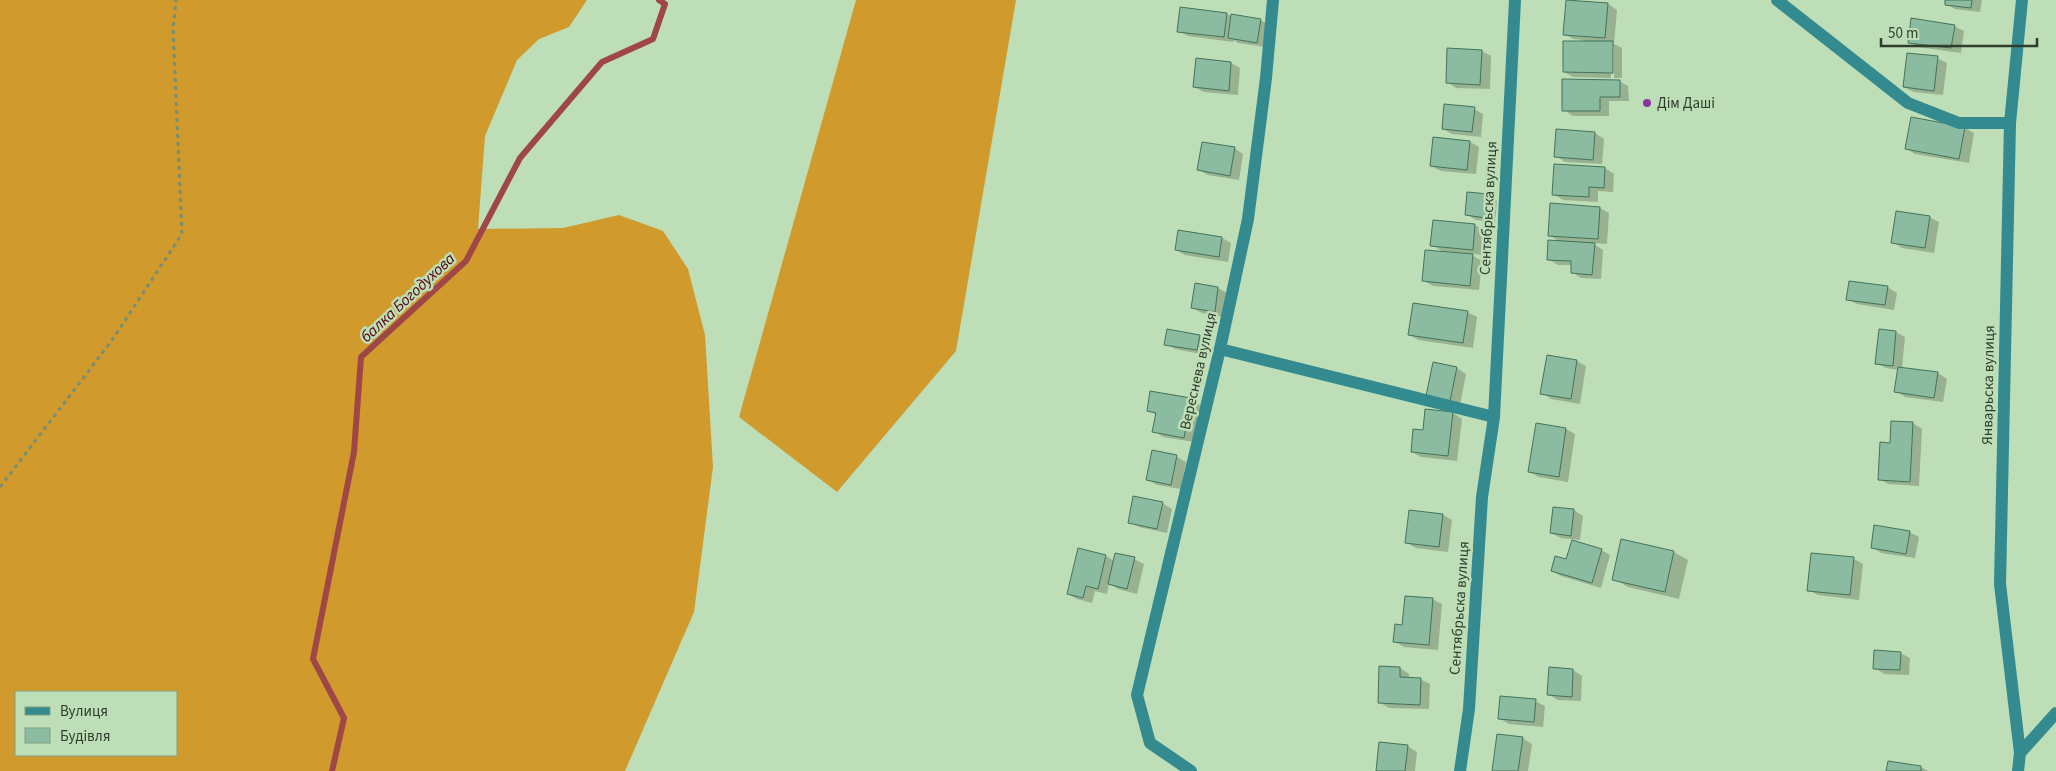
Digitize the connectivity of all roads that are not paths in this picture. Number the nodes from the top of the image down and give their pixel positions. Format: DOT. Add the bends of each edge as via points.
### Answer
graph roads {
  1 [pos="1273,0"];
  2 [pos="1515,0"];
  3 [pos="1777,0"];
  4 [pos="2022,0"];
  5 [pos="2010,123"];
  6 [pos="1220,349"];
  7 [pos="1494,417"];
  8 [pos="2056,713"];
  9 [pos="2020,753"];
  10 [pos="1191,771"];
  11 [pos="1460,771"];
  12 [pos="2018,771"];
  1 -- 6 [label="street, Вереснева вулиця" via="1248,219"];
  2 -- 7 [label="street, Сентябрьска вулиця"];
  3 -- 5 [label="street" via="1908,103 1958,123"];
  4 -- 5 [label="street, Январьска вулиця"];
  5 -- 9 [label="street, Январьска вулиця" via="2000,584"];
  6 -- 7 [label="street"];
  6 -- 10 [label="street, Вереснева вулиця" via="1137,695 1150,743"];
  7 -- 11 [label="street, Сентябрьска вулиця" via="1482,497 1469,709"];
  8 -- 9 [label="street"];
  9 -- 12 [label="street, Январьска вулиця"];
}
